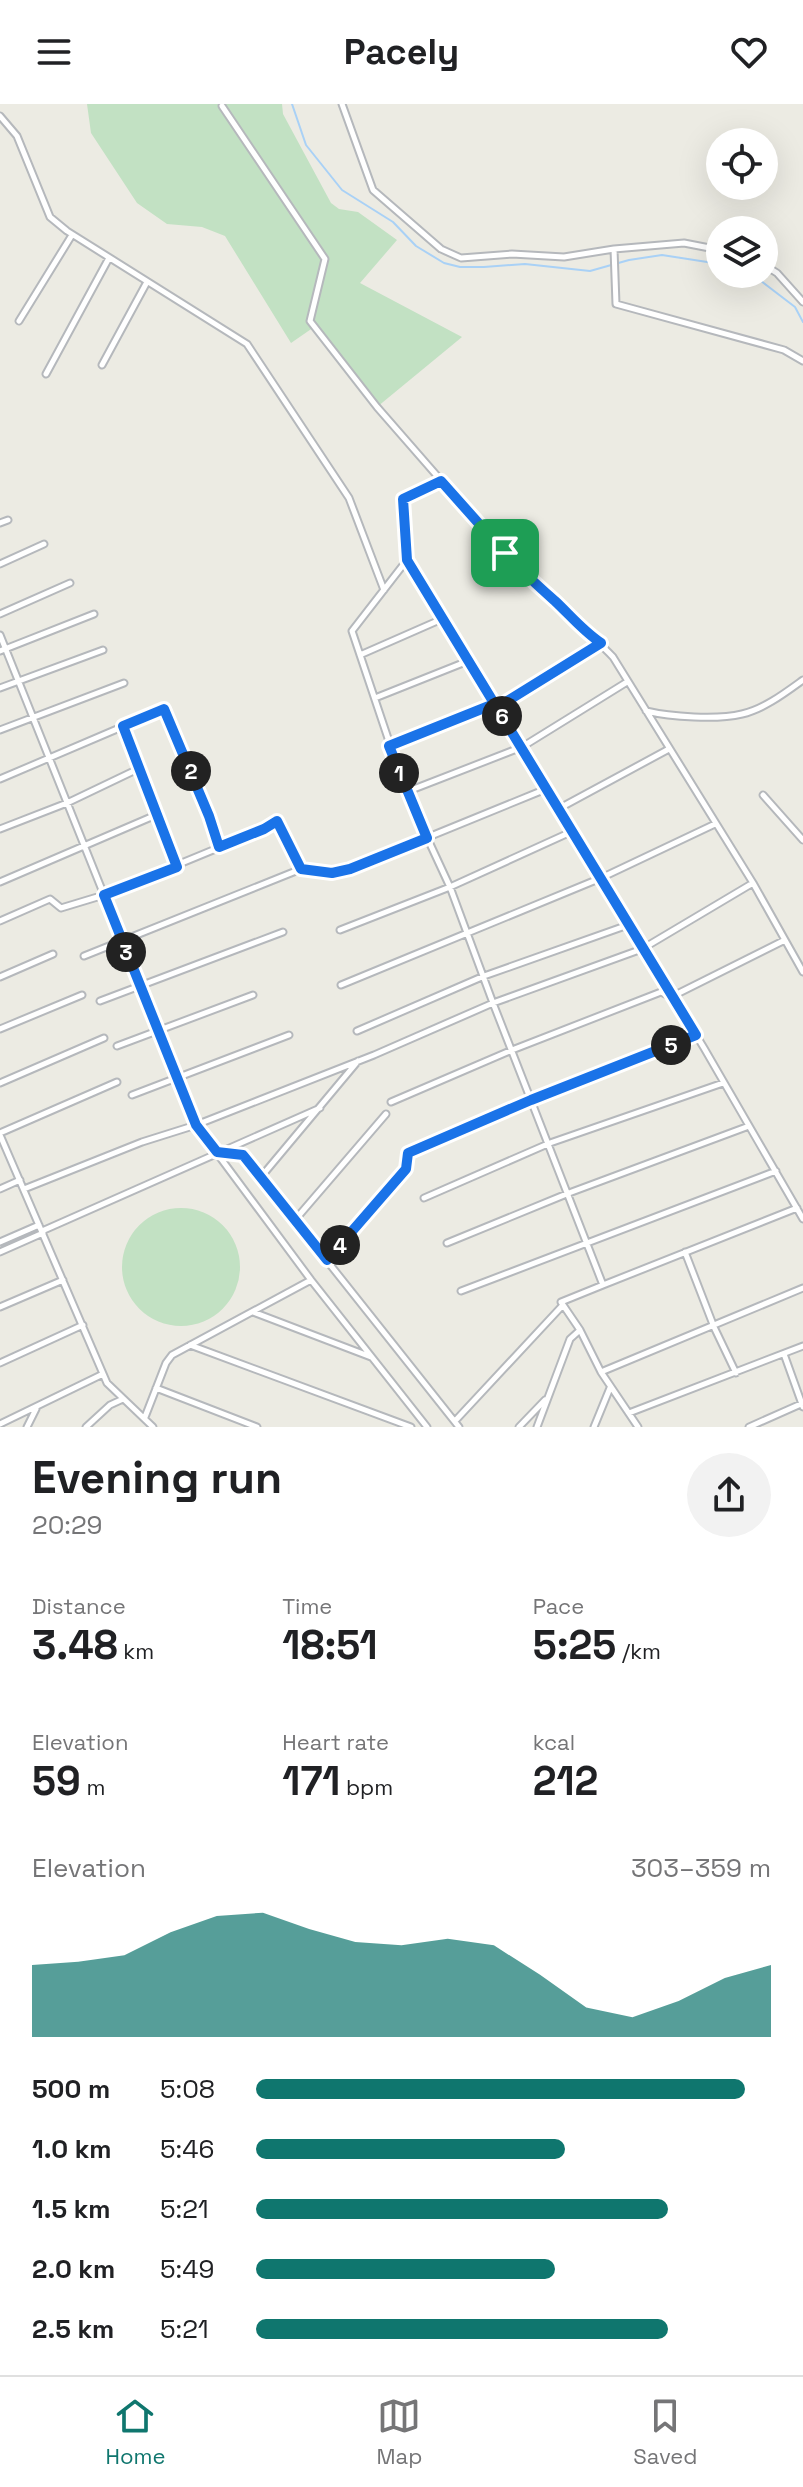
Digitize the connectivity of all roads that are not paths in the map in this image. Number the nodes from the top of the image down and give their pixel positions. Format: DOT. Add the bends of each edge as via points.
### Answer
graph roads {
  1 [pos="342,104"];
  2 [pos="222,106"];
  3 [pos="0,116"];
  4 [pos="72,235"];
  5 [pos="706,247"];
  6 [pos="614,249"];
  7 [pos="109,258"];
  8 [pos="778,274"];
  9 [pos="147,282"];
  10 [pos="803,302"];
  11 [pos="19,321"];
  12 [pos="803,361"];
  13 [pos="102,365"];
  14 [pos="46,374"];
  15 [pos="441,481"];
  16 [pos="8,520"];
  17 [pos="0,523"];
  18 [pos="44,544"];
  19 [pos="407,560"];
  20 [pos="0,564"];
  21 [pos="70,583"];
  22 [pos="384,590"];
  23 [pos="0,614"];
  24 [pos="94,614"];
  25 [pos="442,619"];
  26 [pos="0,635"];
  27 [pos="601,643"];
  28 [pos="3,650"];
  29 [pos="103,650"];
  30 [pos="360,655"];
  31 [pos="468,661"];
  32 [pos="803,680"];
  33 [pos="19,681"];
  34 [pos="627,682"];
  35 [pos="124,683"];
  36 [pos="0,688"];
  37 [pos="375,698"];
  38 [pos="495,706"];
  39 [pos="645,711"];
  40 [pos="33,717"];
  41 [pos="123,726"];
  42 [pos="0,730"];
  43 [pos="389,746"];
  44 [pos="522,747"];
  45 [pos="669,749"];
  46 [pos="50,759"];
  47 [pos="138,769"];
  48 [pos="0,779"];
  49 [pos="546,789"];
  50 [pos="406,792"];
  51 [pos="763,795"];
  52 [pos="67,803"];
  53 [pos="558,809"];
  54 [pos="156,815"];
  55 [pos="715,824"];
  56 [pos="0,829"];
  57 [pos="573,831"];
  58 [pos="427,838"];
  59 [pos="803,840"];
  60 [pos="85,845"];
  61 [pos="219,847"];
  62 [pos="177,867"];
  63 [pos="301,869"];
  64 [pos="601,878"];
  65 [pos="0,882"];
  66 [pos="753,883"];
  67 [pos="450,887"];
  68 [pos="104,895"];
  69 [pos="0,921"];
  70 [pos="628,925"];
  71 [pos="340,930"];
  72 [pos="283,932"];
  73 [pos="468,933"];
  74 [pos="121,940"];
  75 [pos="785,940"];
  76 [pos="642,949"];
  77 [pos="53,954"];
  78 [pos="84,956"];
  79 [pos="803,972"];
  80 [pos="484,976"];
  81 [pos="0,977"];
  82 [pos="341,985"];
  83 [pos="139,986"];
  84 [pos="82,995"];
  85 [pos="253,995"];
  86 [pos="671,997"];
  87 [pos="100,1001"];
  88 [pos="493,1003"];
  89 [pos="0,1029"];
  90 [pos="158,1031"];
  91 [pos="357,1031"];
  92 [pos="289,1035"];
  93 [pos="696,1035"];
  94 [pos="104,1038"];
  95 [pos="117,1046"];
  96 [pos="512,1050"];
  97 [pos="358,1060"];
  98 [pos="179,1077"];
  99 [pos="117,1082"];
  100 [pos="0,1083"];
  101 [pos="723,1083"];
  102 [pos="132,1095"];
  103 [pos="531,1100"];
  104 [pos="391,1102"];
  105 [pos="320,1108"];
  106 [pos="386,1114"];
  107 [pos="196,1125"];
  108 [pos="749,1126"];
  109 [pos="0,1134"];
  110 [pos="550,1143"];
  111 [pos="217,1152"];
  112 [pos="776,1171"];
  113 [pos="261,1177"];
  114 [pos="20,1180"];
  115 [pos="0,1189"];
  116 [pos="24,1189"];
  117 [pos="569,1193"];
  118 [pos="424,1198"];
  119 [pos="797,1208"];
  120 [pos="803,1219"];
  121 [pos="295,1220"];
  122 [pos="41,1229"];
  123 [pos="0,1242"];
  124 [pos="447,1243"];
  125 [pos="587,1244"];
  126 [pos="0,1252"];
  127 [pos="685,1252"];
  128 [pos="327,1260"];
  129 [pos="63,1280"];
  130 [pos="311,1280"];
  131 [pos="603,1285"];
  132 [pos="803,1288"];
  133 [pos="461,1291"];
  134 [pos="563,1305"];
  135 [pos="0,1307"];
  136 [pos="252,1312"];
  137 [pos="83,1325"];
  138 [pos="714,1327"];
  139 [pos="580,1330"];
  140 [pos="190,1345"];
  141 [pos="803,1346"];
  142 [pos="784,1354"];
  143 [pos="372,1357"];
  144 [pos="0,1363"];
  145 [pos="601,1372"];
  146 [pos="736,1373"];
  147 [pos="103,1374"];
  148 [pos="610,1387"];
  149 [pos="156,1388"];
  150 [pos="548,1397"];
  151 [pos="123,1399"];
  152 [pos="802,1404"];
  153 [pos="36,1408"];
  154 [pos="629,1413"];
  155 [pos="145,1417"];
  156 [pos="455,1421"];
  157 [pos="0,1424"];
  158 [pos="27,1427"];
  159 [pos="86,1427"];
  160 [pos="153,1427"];
  161 [pos="257,1427"];
  162 [pos="411,1427"];
  163 [pos="427,1427"];
  164 [pos="459,1427"];
  165 [pos="519,1427"];
  166 [pos="537,1427"];
  167 [pos="594,1427"];
  168 [pos="638,1427"];
  169 [pos="749,1427"];
  1 -- 6 [label="street" via="373,190 441,249 461,258 564,257"];
  2 -- 15 [label="street" via="325,259 310,321"];
  3 -- 4 [label="street" via="17,136 50,217"];
  4 -- 7 [label="street"];
  4 -- 11 [label="street"];
  5 -- 6 [label="street" via="684,243"];
  6 -- 12 [label="street" via="616,304 784,350"];
  7 -- 9 [label="street"];
  7 -- 14 [label="street"];
  8 -- 10 [label="street"];
  9 -- 13 [label="street"];
  9 -- 22 [label="street" via="247,344 349,498"];
  15 -- 19 [label="street" via="403,499"];
  15 -- 27 [label="street" via="528,580"];
  16 -- 17 [label="street"];
  18 -- 20 [label="street"];
  19 -- 22 [label="street"];
  19 -- 25 [label="street"];
  21 -- 23 [label="street"];
  22 -- 30 [label="street" via="352,631"];
  24 -- 28 [label="street"];
  25 -- 30 [label="street"];
  25 -- 31 [label="street"];
  26 -- 28 [label="street"];
  27 -- 34 [label="street"];
  27 -- 38 [label="street"];
  28 -- 33 [label="street"];
  29 -- 33 [label="street"];
  30 -- 37 [label="street"];
  31 -- 37 [label="street"];
  31 -- 38 [label="street"];
  32 -- 39 [label="street" via="742,714 673,717"];
  33 -- 36 [label="street"];
  33 -- 40 [label="street"];
  34 -- 39 [label="street"];
  34 -- 44 [label="street"];
  35 -- 40 [label="street"];
  37 -- 43 [label="street"];
  38 -- 43 [label="street"];
  38 -- 44 [label="street"];
  39 -- 45 [label="street"];
  40 -- 42 [label="street"];
  40 -- 46 [label="street"];
  41 -- 46 [label="street"];
  41 -- 47 [label="street"];
  41 -- 61 [label="street" via="164,709"];
  43 -- 50 [label="street"];
  44 -- 49 [label="street"];
  44 -- 50 [label="street"];
  45 -- 53 [label="street"];
  45 -- 55 [label="street"];
  46 -- 48 [label="street"];
  46 -- 52 [label="street"];
  47 -- 52 [label="street"];
  47 -- 54 [label="street"];
  49 -- 53 [label="street"];
  49 -- 58 [label="street"];
  50 -- 58 [label="street"];
  51 -- 59 [label="street"];
  52 -- 56 [label="street"];
  52 -- 60 [label="street"];
  53 -- 57 [label="street"];
  54 -- 60 [label="street"];
  54 -- 62 [label="street"];
  55 -- 64 [label="street"];
  55 -- 66 [label="street"];
  57 -- 64 [label="street"];
  57 -- 67 [label="street"];
  58 -- 63 [label="street" via="350,869"];
  58 -- 67 [label="street"];
  60 -- 65 [label="street"];
  60 -- 68 [label="street"];
  61 -- 62 [label="street"];
  61 -- 63 [label="street" via="277,821"];
  62 -- 68 [label="street"];
  63 -- 74 [label="street"];
  64 -- 70 [label="street"];
  64 -- 73 [label="street"];
  66 -- 75 [label="street"];
  66 -- 76 [label="street"];
  67 -- 71 [label="street"];
  67 -- 73 [label="street"];
  68 -- 69 [label="street" via="61,908 50,899"];
  68 -- 74 [label="street"];
  70 -- 76 [label="street"];
  70 -- 80 [label="street"];
  72 -- 83 [label="street"];
  73 -- 80 [label="street"];
  73 -- 82 [label="street"];
  74 -- 78 [label="street"];
  74 -- 83 [label="street"];
  75 -- 79 [label="street"];
  75 -- 86 [label="street"];
  76 -- 86 [label="street"];
  76 -- 88 [label="street"];
  77 -- 81 [label="street"];
  80 -- 88 [label="street"];
  80 -- 91 [label="street"];
  83 -- 87 [label="street"];
  83 -- 90 [label="street"];
  84 -- 89 [label="street"];
  85 -- 90 [label="street"];
  86 -- 93 [label="street"];
  86 -- 96 [label="street" via="661,992"];
  88 -- 96 [label="street"];
  88 -- 97 [label="street"];
  90 -- 95 [label="street"];
  90 -- 98 [label="street"];
  92 -- 98 [label="street"];
  93 -- 101 [label="street"];
  93 -- 103 [label="street"];
  94 -- 100 [label="street"];
  96 -- 103 [label="street"];
  96 -- 104 [label="street"];
  97 -- 105 [label="street"];
  97 -- 107 [label="street"];
  98 -- 102 [label="street"];
  98 -- 107 [label="street"];
  99 -- 109 [label="street"];
  101 -- 108 [label="street"];
  101 -- 110 [label="street"];
  103 -- 110 [label="street"];
  103 -- 128 [label="street" via="408,1153 406,1169"];
  105 -- 111 [label="street"];
  105 -- 113 [label="street"];
  106 -- 121 [label="street"];
  107 -- 111 [label="street"];
  107 -- 116 [label="street"];
  108 -- 112 [label="street"];
  108 -- 117 [label="street"];
  109 -- 114 [label="street"];
  110 -- 117 [label="street"];
  110 -- 118 [label="street"];
  111 -- 113 [label="street" via="243,1155"];
  111 -- 122 [label="street"];
  111 -- 130 [label="street"];
  112 -- 119 [label="street"];
  112 -- 125 [label="street"];
  113 -- 121 [label="street"];
  114 -- 115 [label="street"];
  114 -- 116 [label="street"];
  116 -- 122 [label="street"];
  117 -- 124 [label="street"];
  117 -- 125 [label="street"];
  119 -- 120 [label="street"];
  119 -- 127 [label="street"];
  121 -- 128 [label="street"];
  122 -- 123 [label="street"];
  122 -- 126 [label="street"];
  122 -- 129 [label="street"];
  125 -- 131 [label="street"];
  125 -- 133 [label="street"];
  127 -- 131 [label="street"];
  127 -- 138 [label="street"];
  128 -- 156 [label="street"];
  129 -- 135 [label="street"];
  129 -- 137 [label="street"];
  130 -- 136 [label="street"];
  130 -- 143 [label="street"];
  131 -- 134 [label="street"];
  132 -- 138 [label="street"];
  134 -- 139 [label="street"];
  134 -- 156 [label="street"];
  136 -- 140 [label="street"];
  136 -- 143 [label="street"];
  137 -- 144 [label="street"];
  137 -- 147 [label="street"];
  138 -- 145 [label="street"];
  138 -- 146 [label="street"];
  139 -- 145 [label="street"];
  139 -- 150 [label="street" via="570,1339"];
  140 -- 149 [label="street" via="168,1358"];
  140 -- 162 [label="street"];
  141 -- 142 [label="street"];
  142 -- 146 [label="street"];
  142 -- 152 [label="street"];
  143 -- 163 [label="street"];
  145 -- 148 [label="street"];
  146 -- 154 [label="street"];
  147 -- 151 [label="street"];
  147 -- 153 [label="street"];
  148 -- 154 [label="street"];
  148 -- 167 [label="street"];
  149 -- 155 [label="street"];
  149 -- 161 [label="street"];
  150 -- 165 [label="street"];
  150 -- 166 [label="street"];
  151 -- 155 [label="street"];
  151 -- 159 [label="street"];
  152 -- 169 [label="street"];
  153 -- 157 [label="street"];
  153 -- 158 [label="street"];
  154 -- 168 [label="street"];
  155 -- 160 [label="street"];
  156 -- 164 [label="street"];
}
